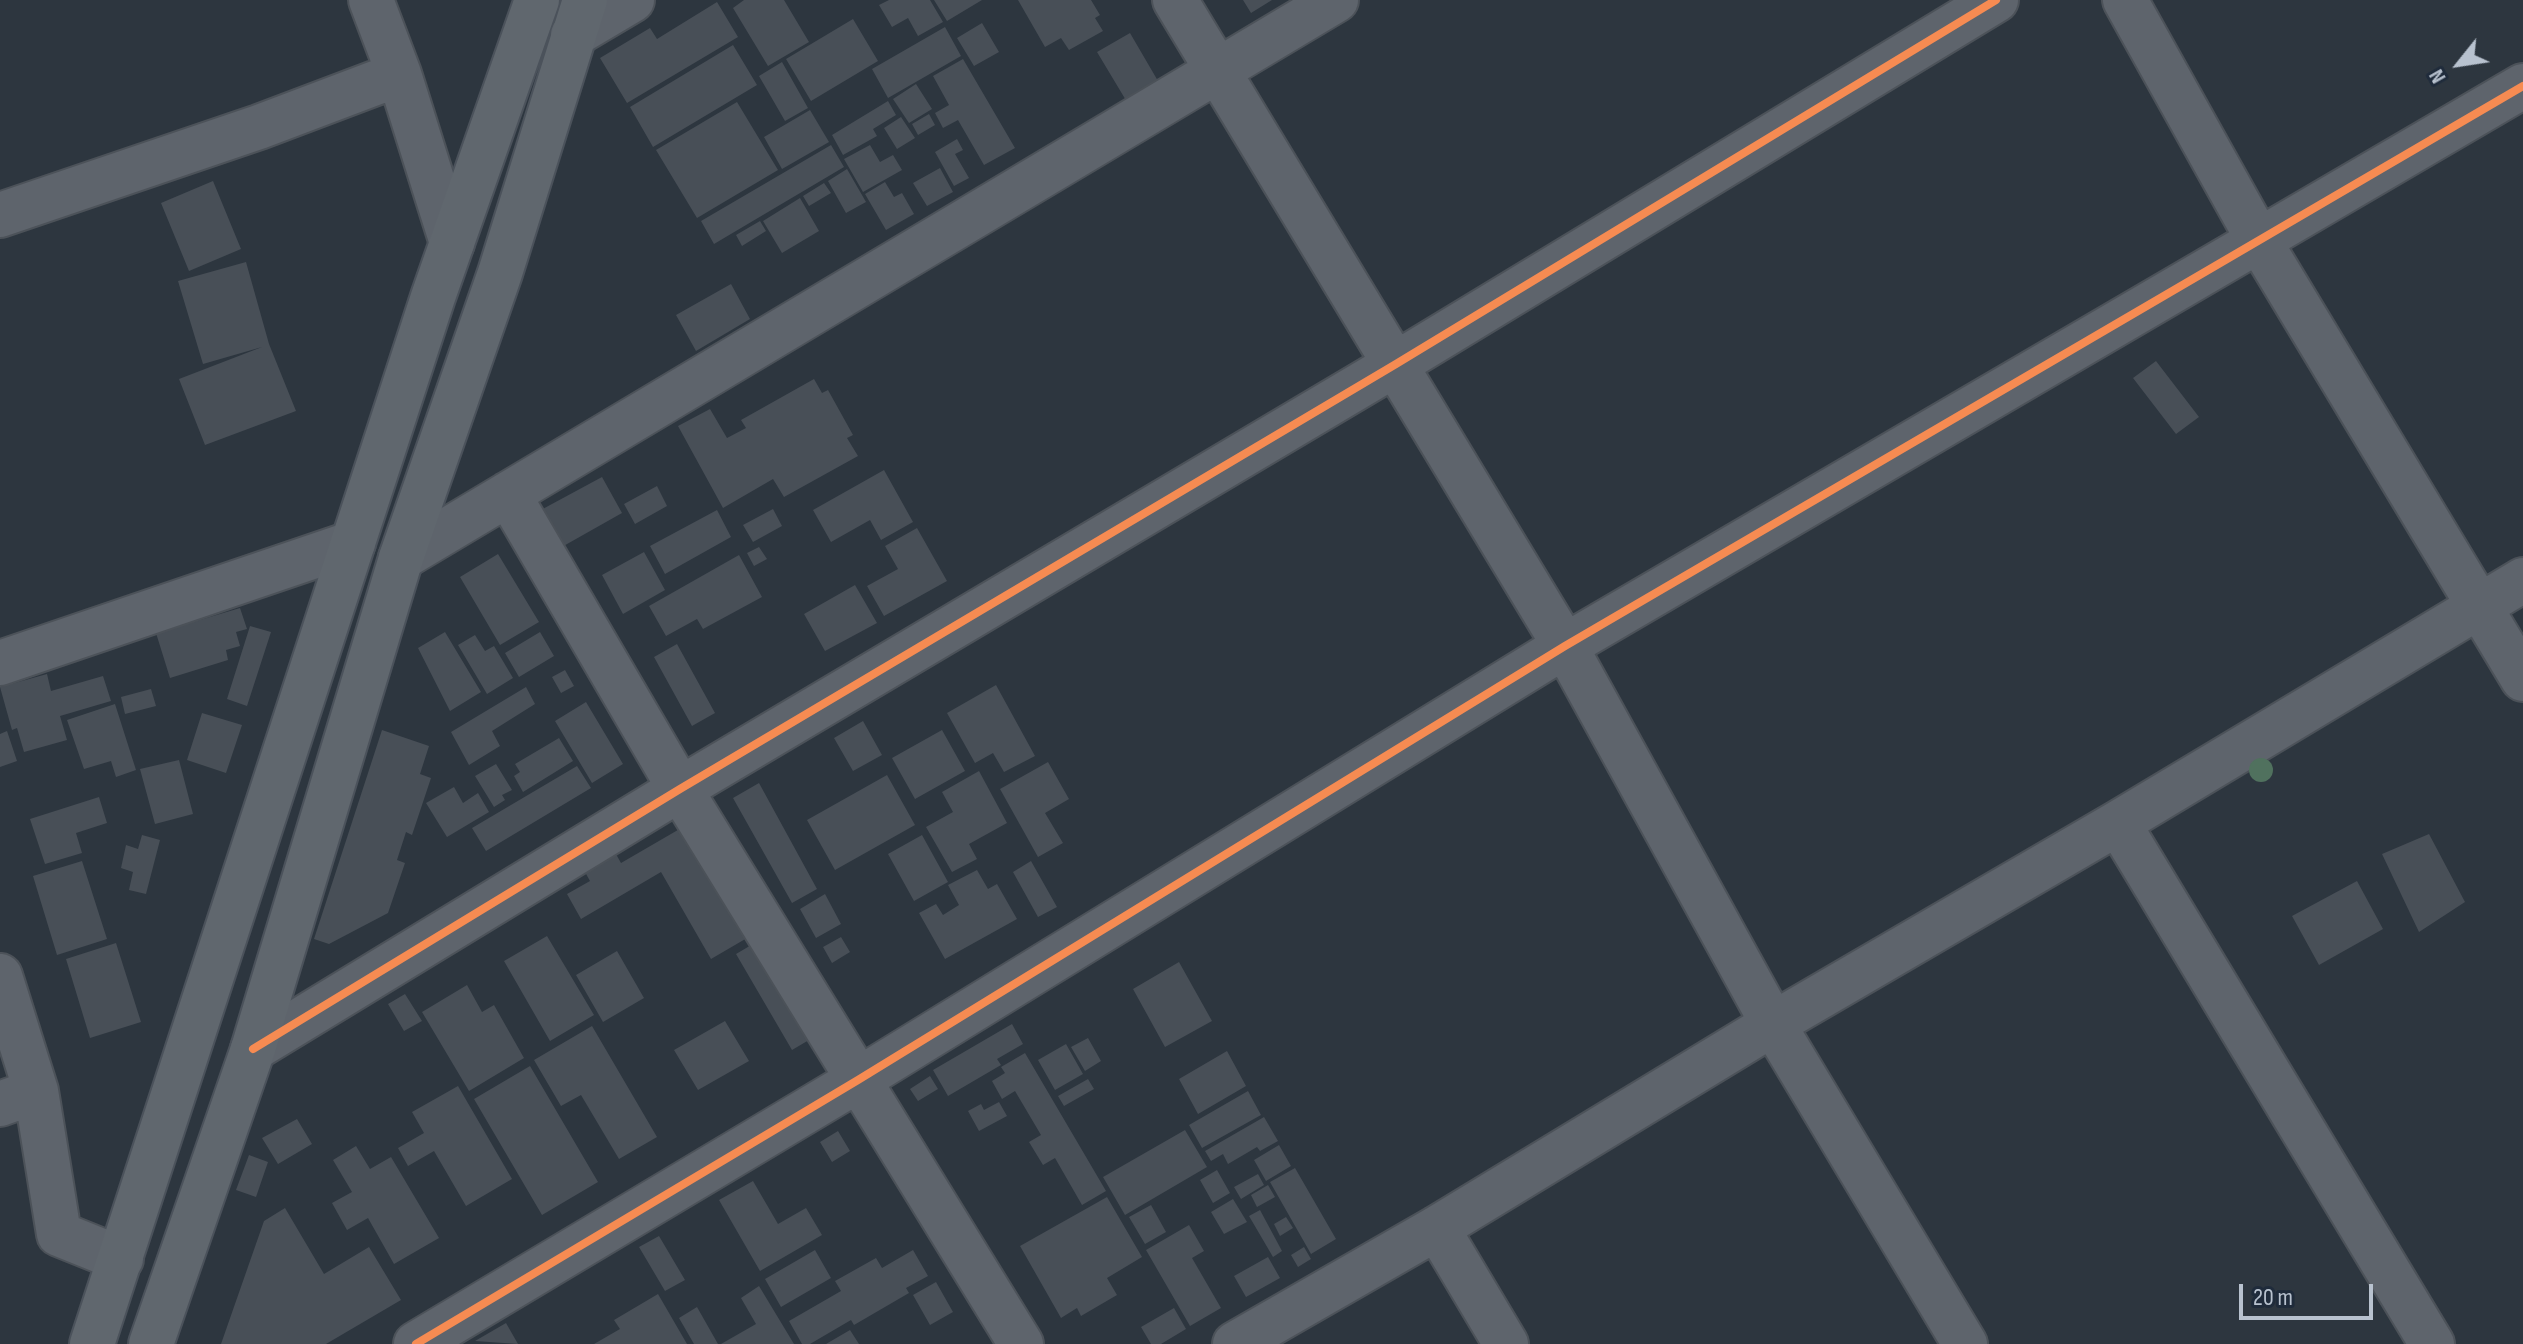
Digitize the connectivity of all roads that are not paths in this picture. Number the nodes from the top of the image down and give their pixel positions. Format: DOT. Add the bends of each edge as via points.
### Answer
graph roads {
  1 [pos="371,0"];
  2 [pos="537,0"];
  3 [pos="632,0"];
  4 [pos="1175,0"];
  5 [pos="1336,0"];
  6 [pos="1996,0"];
  7 [pos="2125,0"];
  8 [pos="579,18"];
  9 [pos="1218,71"];
  10 [pos="399,74"];
  11 [pos="2523,86"];
  12 [pos="0,215"];
  13 [pos="2258,239"];
  14 [pos="452,243"];
  15 [pos="1396,364"];
  16 [pos="508,494"];
  17 [pos="353,543"];
  18 [pos="401,558"];
  19 [pos="2523,580"];
  20 [pos="2480,606"];
  21 [pos="1565,646"];
  22 [pos="0,663"];
  23 [pos="2523,679"];
  24 [pos="680,789"];
  25 [pos="2118,823"];
  26 [pos="0,976"];
  27 [pos="1773,1024"];
  28 [pos="253,1049"];
  29 [pos="858,1080"];
  30 [pos="18,1098"];
  31 [pos="1437,1228"];
  32 [pos="121,1259"];
  33 [pos="92,1344"];
  34 [pos="151,1344"];
  35 [pos="416,1344"];
  36 [pos="1021,1344"];
  37 [pos="1235,1344"];
  38 [pos="1506,1344"];
  39 [pos="1965,1344"];
  40 [pos="2432,1344"];
  1 -- 10 [label="street"];
  2 -- 14 [label="main road"];
  3 -- 8 [label="street"];
  4 -- 9 [label="street"];
  5 -- 9 [label="street"];
  6 -- 15 [label="street"];
  7 -- 13 [label="street"];
  8 -- 18 [label="main road" via="500,273"];
  9 -- 15 [label="street"];
  9 -- 16 [label="street"];
  10 -- 12 [label="street"];
  10 -- 14 [label="street"];
  11 -- 13 [label="street"];
  13 -- 20 [label="street"];
  13 -- 21 [label="street"];
  14 -- 17 [label="main road"];
  15 -- 21 [label="street"];
  15 -- 24 [label="street"];
  16 -- 18 [label="street"];
  16 -- 24 [label="street"];
  17 -- 22 [label="street"];
  17 -- 32 [label="main road"];
  18 -- 28 [label="main road"];
  19 -- 20 [label="street"];
  20 -- 23 [label="street"];
  20 -- 25 [label="street"];
  21 -- 27 [label="street"];
  21 -- 29 [label="street"];
  24 -- 28 [label="street"];
  24 -- 29 [label="street"];
  25 -- 27 [label="street"];
  25 -- 40 [label="street"];
  26 -- 30 [label="street"];
  27 -- 31 [label="street"];
  27 -- 39 [label="street"];
  28 -- 34 [label="main road"];
  29 -- 35 [label="street"];
  29 -- 36 [label="street"];
  30 -- 32 [label="street" via="59,1234"];
  31 -- 37 [label="street"];
  31 -- 38 [label="street"];
  32 -- 33 [label="main road"];
}
